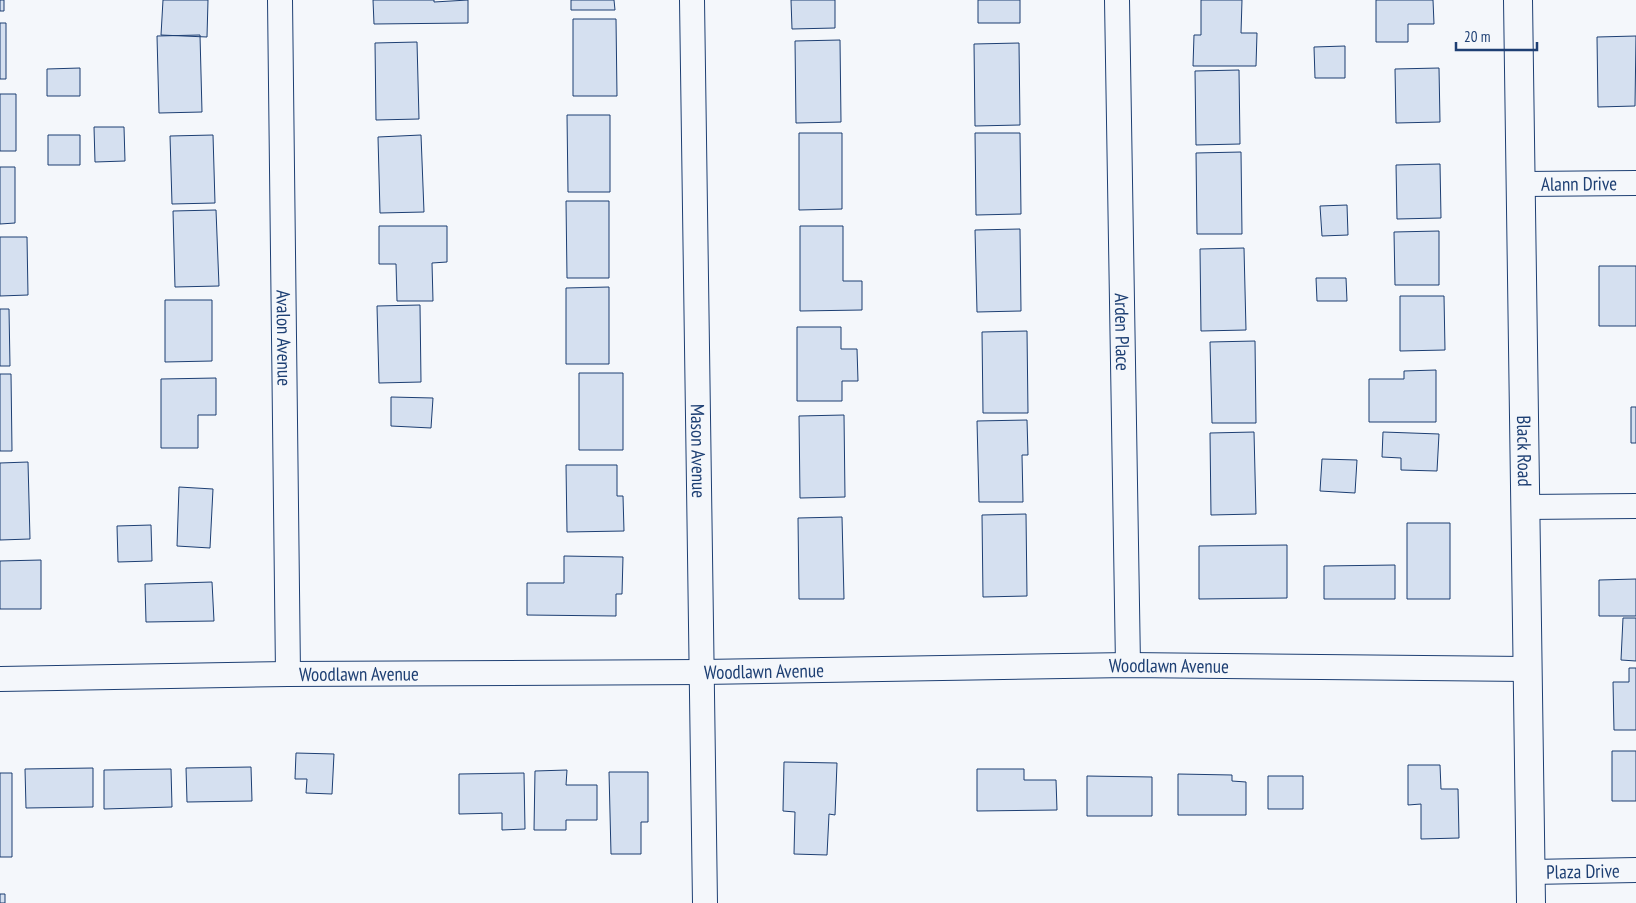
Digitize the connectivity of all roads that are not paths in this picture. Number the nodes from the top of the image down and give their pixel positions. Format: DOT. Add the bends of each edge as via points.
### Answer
graph roads {
  1 [pos="280,0"];
  2 [pos="692,0"];
  3 [pos="1117,0"];
  4 [pos="1518,0"];
  5 [pos="1636,183"];
  6 [pos="1520,184"];
  7 [pos="1636,506"];
  8 [pos="1525,507"];
  9 [pos="1128,665"];
  10 [pos="1528,669"];
  11 [pos="702,672"];
  12 [pos="288,674"];
  13 [pos="0,679"];
  14 [pos="1636,870"];
  15 [pos="1531,872"];
  16 [pos="705,903"];
  17 [pos="1532,903"];
  1 -- 12 [label="street, Avalon Avenue"];
  2 -- 11 [label="street, Mason Avenue"];
  3 -- 9 [label="street, Arden Place"];
  4 -- 6 [label="main road, Black Road"];
  5 -- 6 [label="street, Alann Drive"];
  6 -- 8 [label="main road, Black Road"];
  7 -- 8 [label="street"];
  8 -- 10 [label="main road, Black Road"];
  9 -- 10 [label="street, Woodlawn Avenue"];
  9 -- 11 [label="street, Woodlawn Avenue"];
  10 -- 15 [label="main road, Black Road"];
  11 -- 12 [label="street, Woodlawn Avenue"];
  11 -- 16 [label="street, Mason Avenue"];
  12 -- 13 [label="street, Woodlawn Avenue"];
  14 -- 15 [label="street, Plaza Drive"];
  15 -- 17 [label="main road, Black Road"];
}
